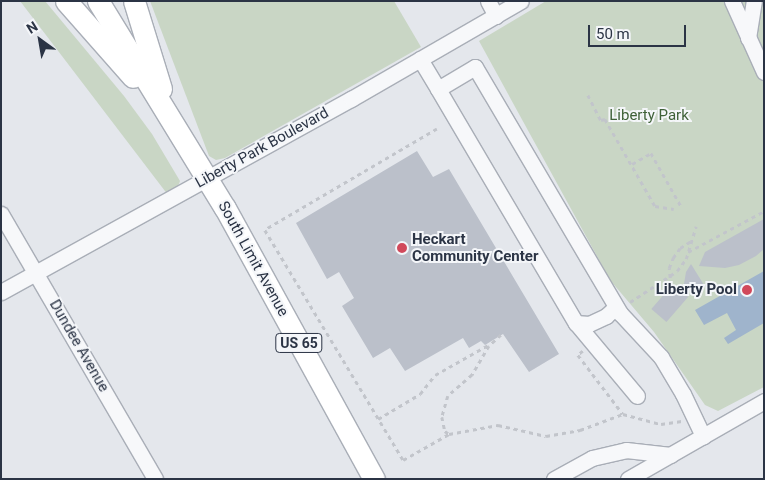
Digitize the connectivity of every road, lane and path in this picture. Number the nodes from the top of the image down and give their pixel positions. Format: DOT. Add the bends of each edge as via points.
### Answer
graph roads {
  1 [pos="66,1"];
  2 [pos="98,1"];
  3 [pos="134,1"];
  4 [pos="488,1"];
  5 [pos="521,1"];
  6 [pos="732,1"];
  7 [pos="754,1"];
  8 [pos="496,16"];
  9 [pos="748,38"];
  10 [pos="420,59"];
  11 [pos="764,72"];
  12 [pos="438,89"];
  13 [pos="588,96"];
  14 [pos="171,120"];
  15 [pos="437,129"];
  16 [pos="632,164"];
  17 [pos="208,178"];
  18 [pos="681,206"];
  19 [pos="674,209"];
  20 [pos="764,210"];
  21 [pos="1,214"];
  22 [pos="696,227"];
  23 [pos="692,240"];
  24 [pos="688,252"];
  25 [pos="36,273"];
  26 [pos="670,278"];
  27 [pos="1,292"];
  28 [pos="623,305"];
  29 [pos="576,323"];
  30 [pos="501,335"];
  31 [pos="495,341"];
  32 [pos="637,396"];
  33 [pos="764,401"];
  34 [pos="624,414"];
  35 [pos="378,419"];
  36 [pos="449,434"];
  37 [pos="704,436"];
  38 [pos="671,455"];
  39 [pos="155,479"];
  40 [pos="374,479"];
  41 [pos="554,479"];
  42 [pos="628,479"];
  1 -- 14 [label="highway"];
  2 -- 14 [label="highway, US 65"];
  3 -- 14 [label="highway"];
  4 -- 8 [label="street"];
  5 -- 8 [label="street, Liberty Park Boulevard"];
  6 -- 9 [label="street"];
  7 -- 9 [label="street"];
  8 -- 10 [label="street, Liberty Park Boulevard"];
  9 -- 11 [label="street"];
  10 -- 12 [label="street"];
  10 -- 17 [label="street, Liberty Park Boulevard"];
  12 -- 28 [label="street" via="475,67"];
  12 -- 29 [label="street"];
  13 -- 16 [label="path" via="601,120 606,119"];
  14 -- 17 [label="highway, South Limit Avenue / US 65"];
  15 -- 35 [label="path" via="265,230"];
  16 -- 18 [label="path" via="651,153"];
  16 -- 19 [label="path" via="655,206"];
  17 -- 25 [label="street, Liberty Park Boulevard"];
  17 -- 40 [label="highway, South Limit Avenue / US 65"];
  20 -- 24 [label="path"];
  21 -- 25 [label="street, Dundee Avenue"];
  22 -- 23 [label="path"];
  23 -- 24 [label="path"];
  23 -- 26 [label="path" via="672,258"];
  24 -- 26 [label="path"];
  25 -- 27 [label="street, Liberty Park Boulevard"];
  25 -- 39 [label="street, Dundee Avenue"];
  26 -- 28 [label="path"];
  28 -- 29 [label="street" via="589,324"];
  28 -- 37 [label="street" via="661,357"];
  29 -- 32 [label="street"];
  30 -- 31 [label="path"];
  31 -- 35 [label="path" via="435,375 420,394"];
  31 -- 36 [label="path" via="472,375 448,396 442,418"];
  33 -- 37 [label="street"];
  34 -- 36 [label="path" via="580,430 546,436 498,425"];
  35 -- 36 [label="path" via="403,460"];
  37 -- 38 [label="street"];
  38 -- 41 [label="street" via="626,450 592,458"];
  38 -- 42 [label="street"];
}
